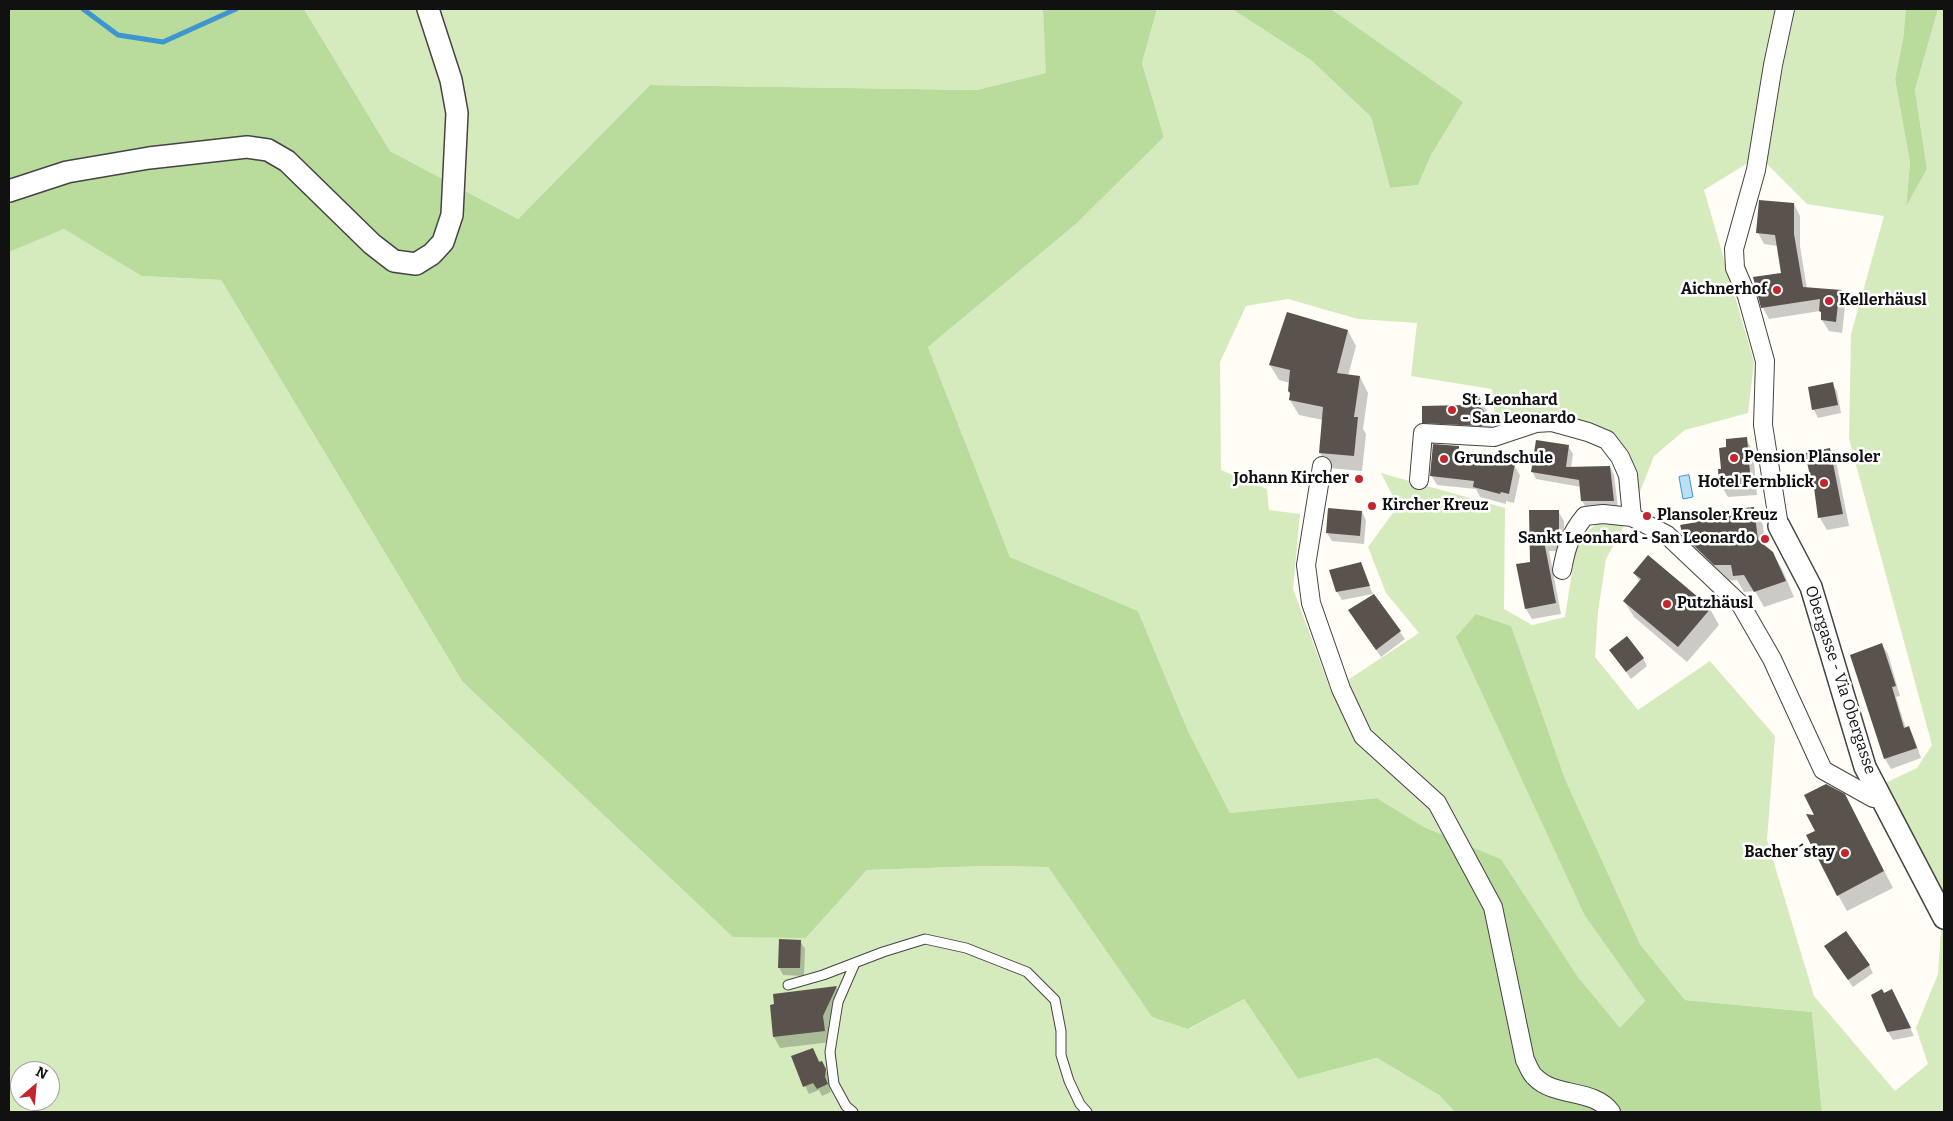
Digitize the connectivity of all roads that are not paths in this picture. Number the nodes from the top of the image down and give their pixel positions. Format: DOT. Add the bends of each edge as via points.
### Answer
graph roads {
  1 [pos="428,9"];
  2 [pos="1785,9"];
  3 [pos="9,191"];
  4 [pos="1322,466"];
  5 [pos="1418,480"];
  6 [pos="1632,517"];
  7 [pos="1779,526"];
  8 [pos="1562,570"];
  9 [pos="1882,798"];
  10 [pos="1944,918"];
  11 [pos="856,963"];
  12 [pos="788,985"];
  13 [pos="854,1112"];
  14 [pos="1087,1112"];
  15 [pos="1611,1112"];
  1 -- 3 [label="street" via="451,80 457,113 452,215 443,242 416,264 394,261 372,244 287,161 268,150 247,147 149,158 67,172"];
  2 -- 7 [label="street, Obergasse - Via Obergasse" via="1756,170 1734,249 1735,268 1747,296 1765,361 1763,425"];
  4 -- 15 [label="street" via="1306,565 1310,603 1340,690 1363,736 1437,803 1493,907 1523,1050 1534,1076 1549,1088 1592,1099"];
  5 -- 6 [label="street" via="1423,433 1494,438 1536,423 1552,422 1607,440 1620,457 1628,476"];
  6 -- 8 [label="street, Obergasse - Via Obergasse" via="1585,516 1574,528"];
  6 -- 9 [label="street, Obergasse - Via Obergasse" via="1667,535 1741,604 1772,659 1822,770 1873,798"];
  7 -- 9 [label="street, Obergasse - Via Obergasse" via="1811,587 1865,767"];
  9 -- 10 [label="street, Obergasse - Via Obergasse"];
  11 -- 12 [label="lane"];
  11 -- 13 [label="lane" via="838,1002 830,1052 834,1084 846,1106"];
  11 -- 14 [label="lane" via="925,939 966,948 1027,972 1055,1000 1061,1031 1061,1055 1076,1096"];
}
